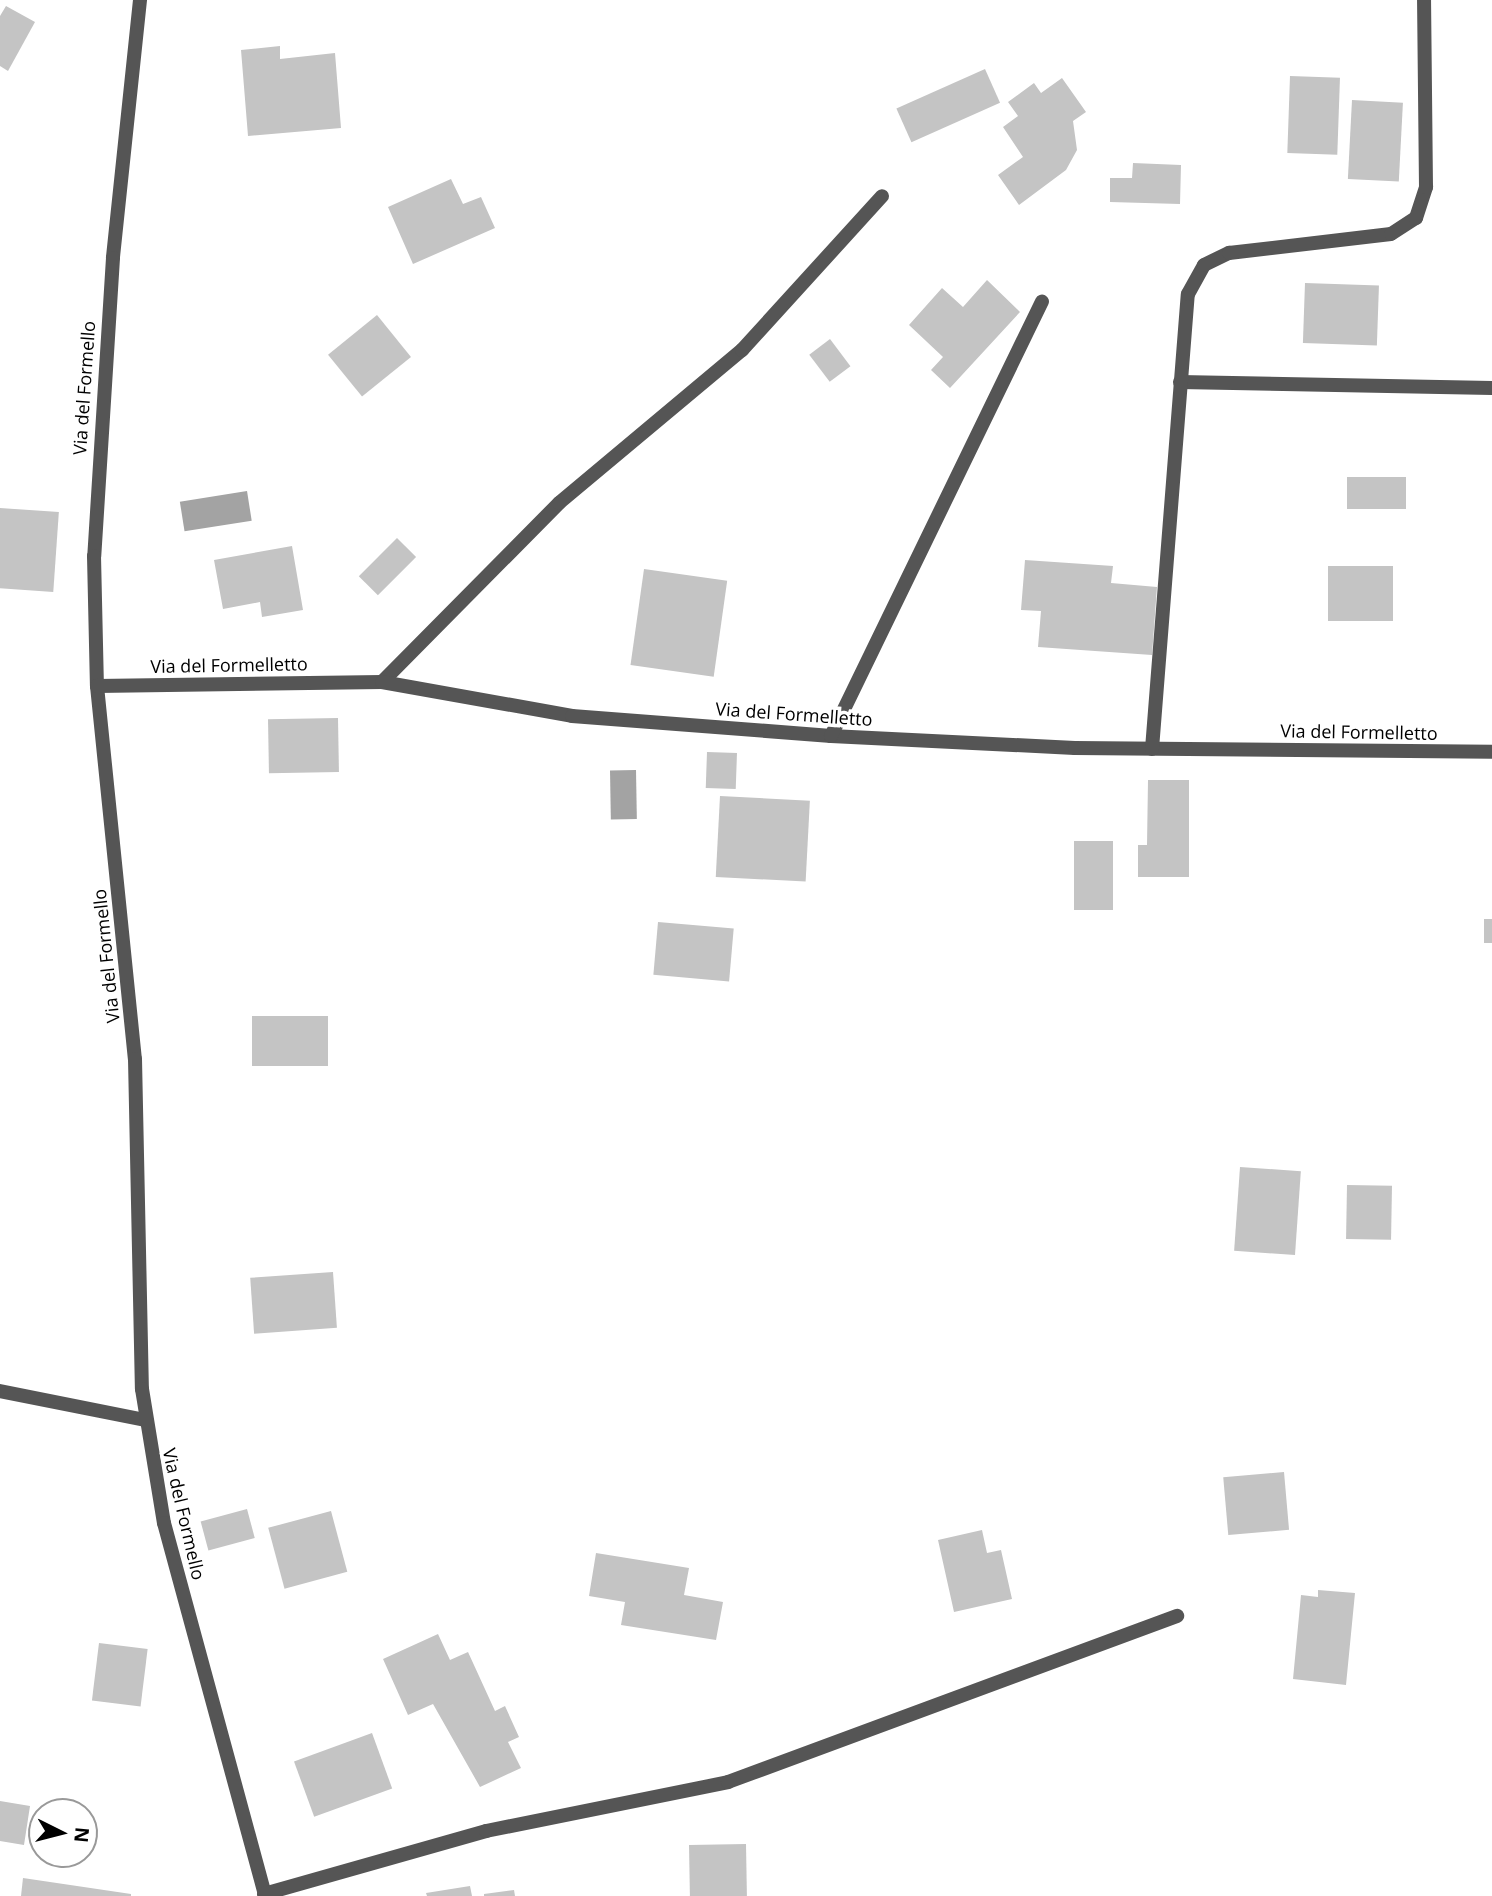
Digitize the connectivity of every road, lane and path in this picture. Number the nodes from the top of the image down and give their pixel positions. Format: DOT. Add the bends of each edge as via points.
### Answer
graph roads {
  1 [pos="140,0"];
  2 [pos="1424,0"];
  3 [pos="882,196"];
  4 [pos="1042,302"];
  5 [pos="1180,382"];
  6 [pos="1492,388"];
  7 [pos="382,682"];
  8 [pos="97,686"];
  9 [pos="831,736"];
  10 [pos="1152,749"];
  11 [pos="1492,752"];
  12 [pos="0,1391"];
  13 [pos="145,1420"];
  14 [pos="1177,1616"];
  15 [pos="265,1895"];
  1 -- 8 [label="street, Via del Formello" via="96,477"];
  2 -- 5 [label="street" via="1426,187 1416,218 1391,234 1250,248 1212,260 1188,294"];
  3 -- 7 [label="street" via="742,351 540,520"];
  4 -- 9 [label="street"];
  5 -- 6 [label="street"];
  5 -- 10 [label="street"];
  7 -- 8 [label="street, Via del Formelletto"];
  7 -- 9 [label="street, Via del Formelletto" via="572,716"];
  8 -- 13 [label="street, Via del Formello" via="135,1059"];
  9 -- 10 [label="street, Via del Formelletto"];
  10 -- 11 [label="street, Via del Formelletto"];
  12 -- 13 [label="street"];
  13 -- 15 [label="street, Via del Formello" via="164,1523"];
  14 -- 15 [label="street" via="720,1785 474,1833"];
}
